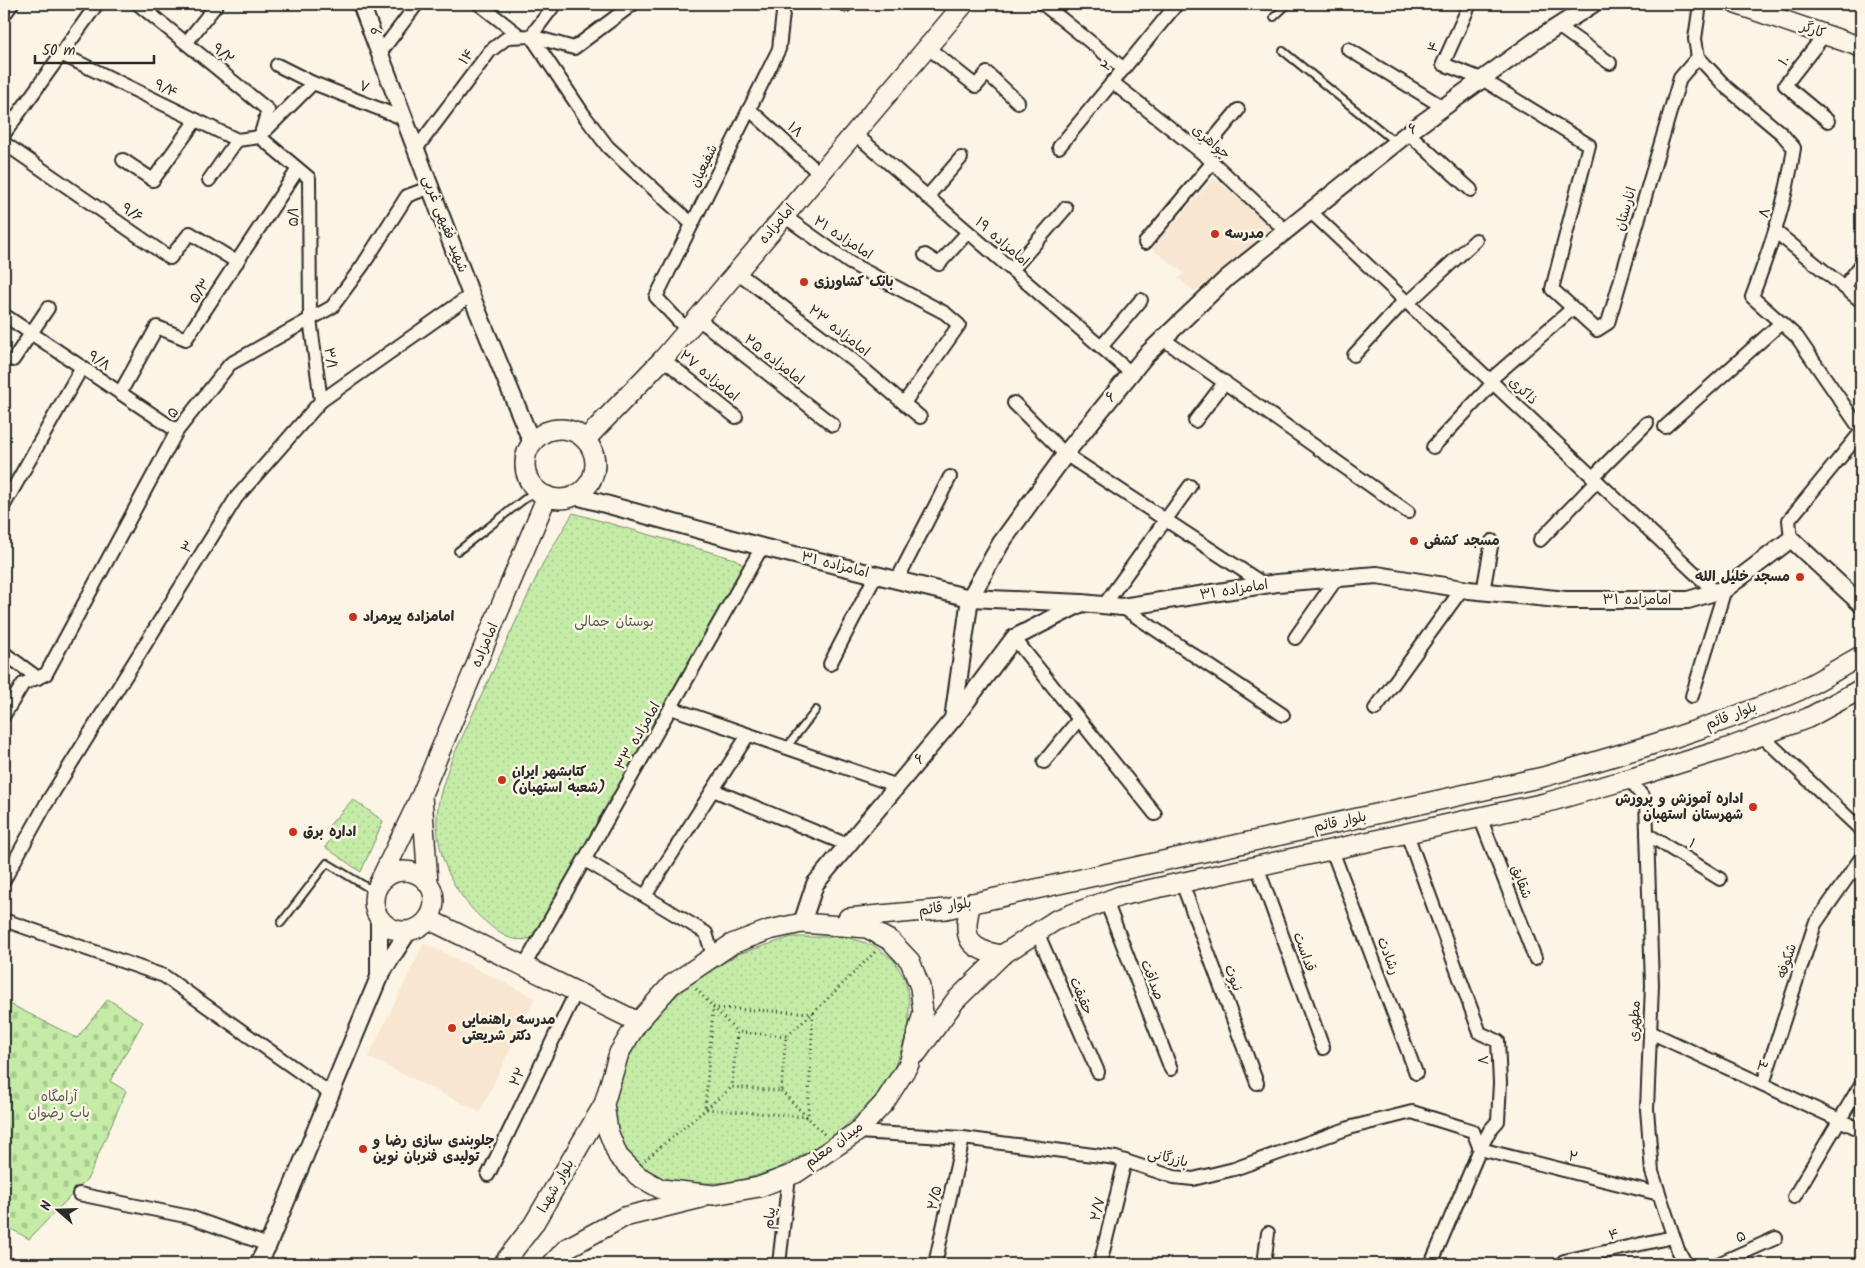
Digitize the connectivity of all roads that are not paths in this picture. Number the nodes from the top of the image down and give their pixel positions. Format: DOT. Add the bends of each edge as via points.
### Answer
graph roads {
  1 [pos="12,4"];
  2 [pos="97,4"];
  3 [pos="138,4"];
  4 [pos="217,4"];
  5 [pos="361,4"];
  6 [pos="416,4"];
  7 [pos="479,4"];
  8 [pos="555,4"];
  9 [pos="632,4"];
  10 [pos="784,4"];
  11 [pos="964,4"];
  12 [pos="1043,4"];
  13 [pos="1177,4"];
  14 [pos="1288,4"];
  15 [pos="1470,4"];
  16 [pos="1593,4"];
  17 [pos="1700,4"];
  18 [pos="1736,4"];
  19 [pos="4,15"];
  20 [pos="1274,17"];
  21 [pos="1558,26"];
  22 [pos="1825,34"];
  23 [pos="526,36"];
  24 [pos="186,43"];
  25 [pos="1859,43"];
  26 [pos="927,47"];
  27 [pos="1348,49"];
  28 [pos="1283,51"];
  29 [pos="380,53"];
  30 [pos="61,54"];
  31 [pos="1698,57"];
  32 [pos="1610,63"];
  33 [pos="277,65"];
  34 [pos="1124,68"];
  35 [pos="1482,79"];
  36 [pos="1112,82"];
  37 [pos="313,83"];
  38 [pos="1018,102"];
  39 [pos="1443,107"];
  40 [pos="749,109"];
  41 [pos="1238,110"];
  42 [pos="405,119"];
  43 [pos="196,120"];
  44 [pos="1828,122"];
  45 [pos="854,133"];
  46 [pos="4,134"];
  47 [pos="260,137"];
  48 [pos="1402,138"];
  49 [pos="237,140"];
  50 [pos="4,142"];
  51 [pos="1059,147"];
  52 [pos="416,149"];
  53 [pos="1202,153"];
  54 [pos="960,158"];
  55 [pos="123,160"];
  56 [pos="1213,162"];
  57 [pos="298,169"];
  58 [pos="820,174"];
  59 [pos="209,180"];
  60 [pos="431,187"];
  61 [pos="1471,190"];
  62 [pos="927,197"];
  63 [pos="1066,208"];
  64 [pos="1311,212"];
  65 [pos="784,216"];
  66 [pos="692,224"];
  67 [pos="1286,231"];
  68 [pos="968,232"];
  69 [pos="1776,232"];
  70 [pos="1476,240"];
  71 [pos="1145,243"];
  72 [pos="925,254"];
  73 [pos="237,262"];
  74 [pos="1861,265"];
  75 [pos="1012,270"];
  76 [pos="737,272"];
  77 [pos="1844,287"];
  78 [pos="472,295"];
  79 [pos="1141,300"];
  80 [pos="1861,301"];
  81 [pos="1406,302"];
  82 [pos="1569,306"];
  83 [pos="48,308"];
  84 [pos="4,315"];
  85 [pos="310,319"];
  86 [pos="1781,323"];
  87 [pos="692,324"];
  88 [pos="31,334"];
  89 [pos="1163,338"];
  90 [pos="1101,347"];
  91 [pos="1354,356"];
  92 [pos="663,358"];
  93 [pos="13,360"];
  94 [pos="82,367"];
  95 [pos="1131,373"];
  96 [pos="1225,382"];
  97 [pos="1491,382"];
  98 [pos="120,392"];
  99 [pos="321,401"];
  100 [pos="904,403"];
  101 [pos="1014,403"];
  102 [pos="920,417"];
  103 [pos="736,418"];
  104 [pos="1195,421"];
  105 [pos="1647,423"];
  106 [pos="833,425"];
  107 [pos="1665,427"];
  108 [pos="177,431"];
  109 [pos="1861,431"];
  110 [pos="586,440"];
  111 [pos="532,443"];
  112 [pos="1433,448"];
  113 [pos="1065,454"];
  114 [pos="950,477"];
  115 [pos="1595,479"];
  116 [pos="1190,486"];
  117 [pos="542,493"];
  118 [pos="576,496"];
  119 [pos="4,505"];
  120 [pos="1408,512"];
  121 [pos="1165,520"];
  122 [pos="1791,539"];
  123 [pos="1492,540"];
  124 [pos="1540,540"];
  125 [pos="762,547"];
  126 [pos="458,551"];
  127 [pos="876,575"];
  128 [pos="1337,578"];
  129 [pos="897,580"];
  130 [pos="1264,585"];
  131 [pos="1462,589"];
  132 [pos="1720,591"];
  133 [pos="1483,592"];
  134 [pos="970,598"];
  135 [pos="1082,603"];
  136 [pos="1861,604"];
  137 [pos="1104,605"];
  138 [pos="1122,607"];
  139 [pos="1014,638"];
  140 [pos="1296,638"];
  141 [pos="4,653"];
  142 [pos="1861,656"];
  143 [pos="830,664"];
  144 [pos="38,678"];
  145 [pos="1861,689"];
  146 [pos="1692,696"];
  147 [pos="671,708"];
  148 [pos="1375,709"];
  149 [pos="816,710"];
  150 [pos="4,715"];
  151 [pos="1283,715"];
  152 [pos="953,719"];
  153 [pos="1079,719"];
  154 [pos="748,735"];
  155 [pos="1761,735"];
  156 [pos="786,748"];
  157 [pos="1044,762"];
  158 [pos="1629,780"];
  159 [pos="898,786"];
  160 [pos="713,790"];
  161 [pos="422,794"];
  162 [pos="1155,814"];
  163 [pos="1480,818"];
  164 [pos="1861,830"];
  165 [pos="1407,834"];
  166 [pos="1648,834"];
  167 [pos="848,845"];
  168 [pos="1332,850"];
  169 [pos="1861,858"];
  170 [pos="585,860"];
  171 [pos="1257,866"];
  172 [pos="1720,879"];
  173 [pos="4,880"];
  174 [pos="428,883"];
  175 [pos="1182,883"];
  176 [pos="377,887"];
  177 [pos="645,896"];
  178 [pos="1106,901"];
  179 [pos="971,903"];
  180 [pos="379,919"];
  181 [pos="428,919"];
  182 [pos="4,920"];
  183 [pos="281,923"];
  184 [pos="802,923"];
  185 [pos="409,930"];
  186 [pos="1037,932"];
  187 [pos="1002,955"];
  188 [pos="713,956"];
  189 [pos="1535,958"];
  190 [pos="524,966"];
  191 [pos="379,977"];
  192 [pos="576,992"];
  193 [pos="638,1022"];
  194 [pos="1650,1032"];
  195 [pos="1324,1048"];
  196 [pos="908,1064"];
  197 [pos="1171,1069"];
  198 [pos="1098,1072"];
  199 [pos="1416,1073"];
  200 [pos="1257,1083"];
  201 [pos="1763,1084"];
  202 [pos="1861,1084"];
  203 [pos="331,1094"];
  204 [pos="604,1104"];
  205 [pos="1841,1120"];
  206 [pos="1861,1130"];
  207 [pos="857,1132"];
  208 [pos="963,1138"];
  209 [pos="1480,1149"];
  210 [pos="1125,1161"];
  211 [pos="488,1175"];
  212 [pos="790,1176"];
  213 [pos="79,1194"];
  214 [pos="1659,1194"];
  215 [pos="714,1195"];
  216 [pos="1794,1197"];
  217 [pos="1268,1233"];
  218 [pos="1673,1236"];
  219 [pos="1776,1238"];
  220 [pos="268,1245"];
  221 [pos="258,1264"];
  222 [pos="502,1264"];
  223 [pos="552,1264"];
  224 [pos="779,1264"];
  225 [pos="935,1264"];
  226 [pos="1100,1264"];
  227 [pos="1264,1264"];
  228 [pos="1430,1264"];
  229 [pos="1563,1264"];
  230 [pos="1686,1264"];
  231 [pos="1718,1264"];
  1 -- 19 [label="street"];
  2 -- 30 [label="street"];
  3 -- 24 [label="street, ۹/۲"];
  4 -- 24 [label="street"];
  5 -- 29 [label="street, شهید فقیهی غربی"];
  6 -- 29 [label="street, ۹"];
  7 -- 23 [label="street"];
  8 -- 23 [label="street"];
  9 -- 23 [label="street" via="574,48"];
  10 -- 40 [label="street, شفیعیان" via="779,50"];
  11 -- 26 [label="main road, امامزاده"];
  12 -- 34 [label="street"];
  13 -- 34 [label="street, ۲"];
  14 -- 20 [label="lane"];
  15 -- 35 [label="street, ۴" via="1443,64"];
  16 -- 21 [label="street, ۶"];
  17 -- 31 [label="street" via="1695,39"];
  18 -- 22 [label="main road, کارگر"];
  21 -- 32 [label="street"];
  21 -- 35 [label="street, ۶"];
  22 -- 25 [label="main road, کارگر"];
  22 -- 44 [label="street, ۱۰" via="1785,85"];
  23 -- 52 [label="street, ۱۴" via="508,37 490,51"];
  23 -- 66 [label="street" via="608,147"];
  24 -- 47 [label="street, ۹/۲" via="268,110"];
  26 -- 38 [label="street" via="976,86 987,73"];
  26 -- 45 [label="main road, امامزاده"];
  27 -- 39 [label="street"];
  28 -- 48 [label="lane"];
  29 -- 42 [label="street, شهید فقیهی غربی"];
  30 -- 43 [label="street, ۹/۴"];
  30 -- 46 [label="street"];
  31 -- 69 [label="street, ۸" via="1727,88 1794,148"];
  31 -- 82 [label="street, انارستان" via="1680,78 1608,323 1597,330"];
  33 -- 37 [label="street, ۷"];
  34 -- 36 [label="street, ۲"];
  35 -- 39 [label="street, ۶"];
  35 -- 82 [label="street" via="1589,145 1552,289"];
  36 -- 51 [label="street, ۲"];
  36 -- 53 [label="street, جواهری"];
  37 -- 42 [label="street, ۷"];
  37 -- 47 [label="street"];
  39 -- 48 [label="street, ۶"];
  40 -- 58 [label="street, ۱۸"];
  40 -- 66 [label="street, شفیعیان"];
  41 -- 53 [label="street"];
  42 -- 52 [label="street, شهید فقیهی غربی"];
  43 -- 49 [label="street, ۹/۴"];
  43 -- 55 [label="street" via="154,180"];
  45 -- 58 [label="main road, امامزاده"];
  45 -- 62 [label="street, امامزاده ۱۹"];
  47 -- 49 [label="street"];
  47 -- 57 [label="street, ۵/۱"];
  48 -- 61 [label="street"];
  48 -- 64 [label="street, ۶"];
  49 -- 59 [label="street"];
  50 -- 73 [label="street, ۹/۶" via="170,258 190,232"];
  52 -- 60 [label="street, شهید فقیهی غربی"];
  53 -- 56 [label="street, جواهری"];
  54 -- 62 [label="street"];
  56 -- 67 [label="street, جواهری"];
  56 -- 71 [label="street"];
  57 -- 73 [label="street, ۵/۳"];
  57 -- 85 [label="street, ۵/۱" via="309,178"];
  58 -- 65 [label="main road, امامزاده"];
  60 -- 78 [label="street, شهید فقیهی غربی"];
  60 -- 85 [label="street, ۵" via="407,196 332,307"];
  62 -- 68 [label="street, امامزاده ۱۹"];
  63 -- 75 [label="street"];
  64 -- 67 [label="street, ۶"];
  64 -- 81 [label="street, ذاکری"];
  65 -- 76 [label="main road, امامزاده"];
  65 -- 100 [label="street, امامزاده ۲۱" via="850,263 944,313 959,325"];
  66 -- 87 [label="street, شفیعیان" via="656,297"];
  67 -- 89 [label="street, ۶" via="1227,278"];
  68 -- 72 [label="street" via="939,264"];
  68 -- 75 [label="street, امامزاده ۱۹"];
  69 -- 77 [label="street"];
  69 -- 86 [label="street, ۸" via="1752,298"];
  70 -- 81 [label="street"];
  73 -- 98 [label="street, ۵/۳" via="186,339 157,327"];
  74 -- 77 [label="street"];
  75 -- 90 [label="street, امامزاده ۱۹"];
  76 -- 87 [label="main road, امامزاده"];
  76 -- 100 [label="street, امامزاده ۲۳"];
  77 -- 80 [label="street"];
  78 -- 99 [label="street, ۳"];
  78 -- 111 [label="street, شهید فقیهی غربی"];
  79 -- 90 [label="street"];
  81 -- 91 [label="street"];
  81 -- 97 [label="street, ذاکری"];
  82 -- 97 [label="street"];
  83 -- 88 [label="street"];
  84 -- 88 [label="street, ۹/۸"];
  85 -- 99 [label="street, ۳/۱"];
  85 -- 108 [label="street, ۵" via="230,364"];
  86 -- 107 [label="street"];
  86 -- 109 [label="street, ۸" via="1797,338"];
  87 -- 92 [label="main road, امامزاده"];
  87 -- 106 [label="street, امامزاده ۲۵"];
  88 -- 93 [label="street"];
  88 -- 94 [label="street, ۹/۸"];
  89 -- 95 [label="street, ۶"];
  89 -- 96 [label="street"];
  90 -- 95 [label="street, امامزاده ۱۹"];
  92 -- 103 [label="street, امامزاده ۲۷"];
  92 -- 110 [label="main road, امامزاده"];
  94 -- 98 [label="street, ۹/۸"];
  94 -- 119 [label="street"];
  95 -- 113 [label="street, ۶"];
  96 -- 104 [label="street"];
  96 -- 120 [label="street"];
  97 -- 112 [label="street"];
  97 -- 115 [label="street, ذاکری"];
  98 -- 108 [label="street, ۹/۸"];
  99 -- 173 [label="street, ۳" via="236,498 46,804"];
  100 -- 102 [label="street, امامزاده ۲۳"];
  101 -- 113 [label="street"];
  105 -- 115 [label="street"];
  108 -- 144 [label="street, ۵" via="46,674"];
  109 -- 122 [label="street" via="1788,520"];
  110 -- 111 [label="main road" via="578,433 558,429"];
  110 -- 118 [label="main road" via="595,459 595,470 585,489"];
  111 -- 117 [label="main road" via="527,452 526,472"];
  113 -- 121 [label="street"];
  113 -- 134 [label="street, ۶" via="1001,543"];
  114 -- 129 [label="street"];
  115 -- 124 [label="street"];
  115 -- 132 [label="street, ذاکری"];
  116 -- 121 [label="street"];
  117 -- 118 [label="main road" via="561,499"];
  117 -- 126 [label="lane"];
  117 -- 161 [label="main road, امامزاده"];
  118 -- 125 [label="street, امامزاده ۳۱"];
  121 -- 130 [label="street"];
  121 -- 137 [label="street"];
  122 -- 132 [label="street, امامزاده ۳۱"];
  122 -- 136 [label="street"];
  123 -- 133 [label="street"];
  125 -- 127 [label="street, امامزاده ۳۱"];
  125 -- 147 [label="street, امامزاده ۳۳"];
  127 -- 129 [label="street, امامزاده ۳۱"];
  127 -- 143 [label="street"];
  128 -- 130 [label="street, امامزاده ۳۱"];
  128 -- 131 [label="street, امامزاده ۳۱" via="1377,575"];
  128 -- 140 [label="street"];
  129 -- 134 [label="street, امامزاده ۳۱"];
  130 -- 138 [label="street, امامزاده ۳۱"];
  131 -- 133 [label="street, امامزاده ۳۱"];
  131 -- 148 [label="street"];
  132 -- 133 [label="street, امامزاده ۳۱" via="1688,600 1575,600"];
  132 -- 146 [label="street"];
  134 -- 135 [label="street, امامزاده ۳۱"];
  134 -- 152 [label="street, ۶"];
  135 -- 137 [label="street, امامزاده ۳۱"];
  135 -- 139 [label="street"];
  137 -- 138 [label="street, امامزاده ۳۱"];
  138 -- 151 [label="street"];
  139 -- 152 [label="street"];
  139 -- 153 [label="street"];
  141 -- 144 [label="street"];
  142 -- 179 [label="main road, بلوار قائم" via="1800,690 1718,722 1543,777"];
  144 -- 150 [label="street, ۵" via="23,684"];
  145 -- 155 [label="main road, بلوار قائم" via="1808,718"];
  147 -- 154 [label="street"];
  147 -- 170 [label="street, امامزاده ۳۳"];
  149 -- 156 [label="lane"];
  152 -- 159 [label="street, ۶"];
  153 -- 157 [label="street"];
  153 -- 162 [label="street"];
  154 -- 156 [label="street"];
  154 -- 160 [label="street"];
  155 -- 158 [label="main road, بلوار قائم"];
  155 -- 164 [label="street"];
  156 -- 159 [label="street"];
  158 -- 163 [label="main road, بلوار قائم"];
  158 -- 166 [label="street, مطهری" via="1646,801"];
  159 -- 167 [label="street, ۶"];
  160 -- 167 [label="street"];
  160 -- 177 [label="street"];
  161 -- 174 [label="main road"];
  161 -- 176 [label="main road, امامزاده"];
  163 -- 165 [label="main road, بلوار قائم"];
  163 -- 189 [label="street, شقایق"];
  165 -- 168 [label="main road, بلوار قائم"];
  165 -- 209 [label="street, ۸" via="1480,1033 1498,1041 1498,1121"];
  166 -- 172 [label="street, ۱"];
  166 -- 194 [label="street, مطهری"];
  167 -- 184 [label="street, ۶" via="816,884"];
  168 -- 171 [label="main road, بلوار قائم"];
  168 -- 199 [label="street, رشادت"];
  169 -- 201 [label="street, شکوفه" via="1815,924"];
  170 -- 177 [label="street"];
  170 -- 190 [label="street, امامزاده ۳۳"];
  171 -- 175 [label="main road, بلوار قائم"];
  171 -- 195 [label="street, قداست"];
  174 -- 176 [label="main road" via="413,872 404,871 394,872"];
  174 -- 181 [label="main road" via="434,901"];
  175 -- 178 [label="main road, بلوار قائم"];
  175 -- 200 [label="street, نبوت"];
  176 -- 180 [label="main road" via="374,901"];
  176 -- 183 [label="lane" via="327,863"];
  177 -- 188 [label="street" via="706,933"];
  178 -- 186 [label="main road, بلوار قائم" via="1056,920"];
  178 -- 197 [label="street, صداقت"];
  179 -- 184 [label="main road, بلوار قائم" via="946,909"];
  179 -- 187 [label="main road" via="966,925 968,936 974,946 986,953"];
  180 -- 185 [label="main road" via="394,930"];
  180 -- 191 [label="street"];
  181 -- 185 [label="main road" via="421,926"];
  181 -- 190 [label="main road"];
  182 -- 203 [label="street" via="164,976"];
  184 -- 188 [label="main road, میدان معلم" via="769,930 732,944"];
  184 -- 196 [label="main road, میدان معلم" via="867,928 891,941 910,960 920,987 923,1013"];
  185 -- 191 [label="street"];
  186 -- 187 [label="main road, بلوار قائم"];
  186 -- 198 [label="street, حقیقت"];
  187 -- 196 [label="main road, بلوار قائم" via="955,1001"];
  188 -- 193 [label="main road, میدان معلم" via="671,985"];
  190 -- 192 [label="main road"];
  191 -- 203 [label="street"];
  192 -- 193 [label="main road"];
  192 -- 211 [label="street, ۲۲"];
  193 -- 204 [label="main road, میدان معلم" via="619,1053"];
  194 -- 201 [label="street, ۳"];
  194 -- 214 [label="street, مطهری" via="1648,1108 1652,1172"];
  196 -- 207 [label="main road, میدان معلم" via="884,1103"];
  201 -- 205 [label="street, ۳"];
  202 -- 205 [label="street"];
  203 -- 220 [label="street"];
  204 -- 215 [label="main road, میدان معلم" via="608,1131 618,1156 633,1171 661,1189"];
  204 -- 222 [label="main road, بلوار شهدا" via="533,1225"];
  205 -- 206 [label="street, ۳"];
  205 -- 216 [label="street"];
  207 -- 208 [label="street, بازرگانی"];
  207 -- 212 [label="main road, میدان معلم"];
  208 -- 210 [label="street, بازرگانی"];
  208 -- 225 [label="street, ۲/۵"];
  209 -- 210 [label="street, بازرگانی" via="1473,1131 1412,1112 1352,1127 1234,1169 1193,1179 1174,1177"];
  209 -- 214 [label="street, ۲"];
  209 -- 228 [label="street, ۸"];
  210 -- 226 [label="street, ۲/۷"];
  212 -- 215 [label="main road, میدان معلم" via="759,1187"];
  212 -- 224 [label="street, پیام"];
  213 -- 220 [label="street" via="190,1217"];
  214 -- 218 [label="street, مطهری"];
  215 -- 223 [label="main road" via="624,1217 567,1248"];
  217 -- 227 [label="street"];
  218 -- 229 [label="street, ۴" via="1564,1261"];
  218 -- 230 [label="street, مطهری"];
  219 -- 231 [label="street, ۵"];
  220 -- 221 [label="street"];
}
